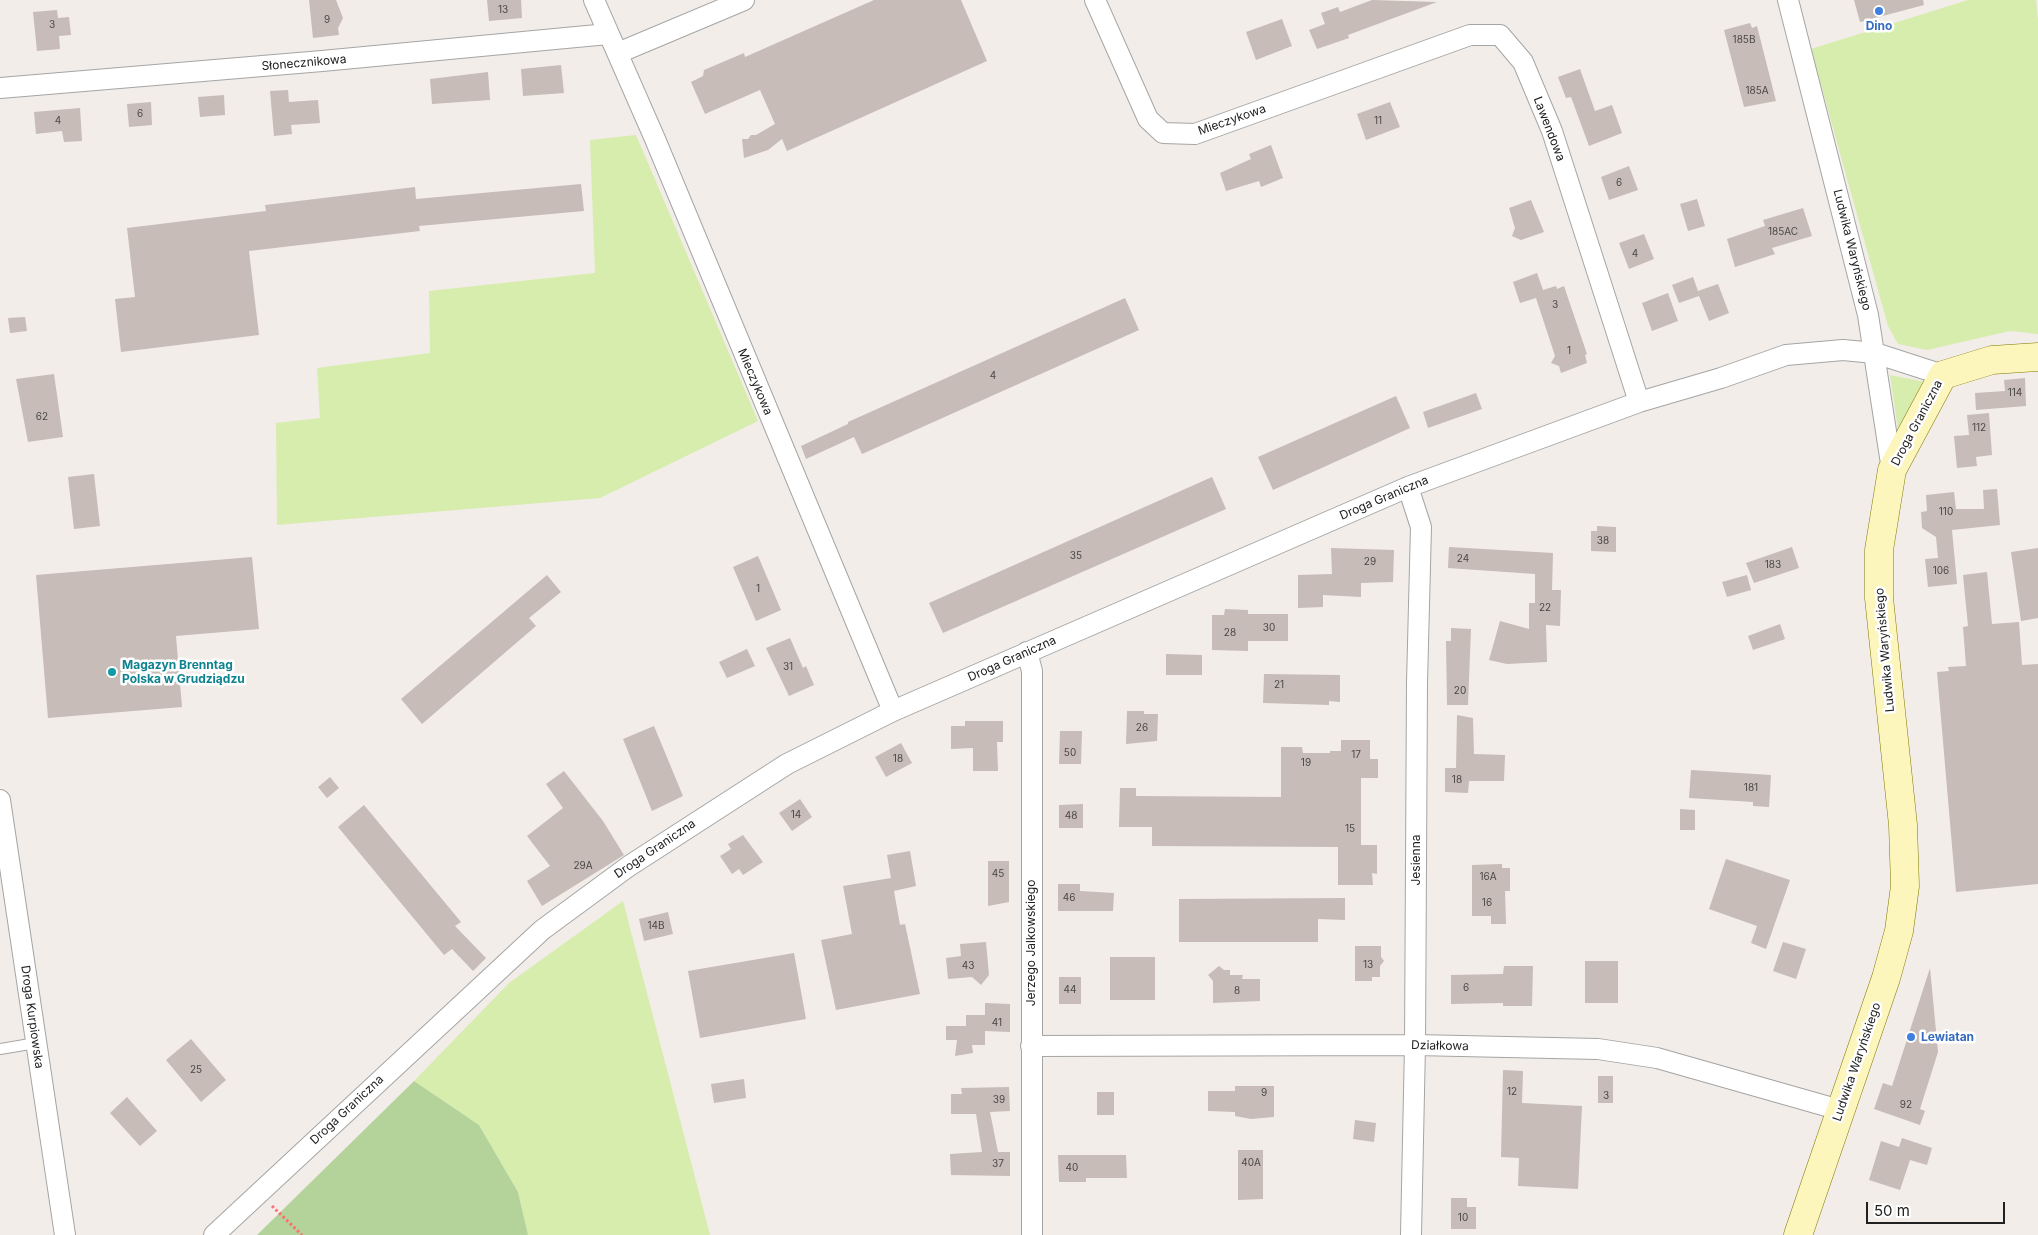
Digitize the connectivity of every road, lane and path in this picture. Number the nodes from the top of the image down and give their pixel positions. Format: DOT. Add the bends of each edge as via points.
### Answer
graph roads {
  1 [pos="594,0"];
  2 [pos="744,0"];
  3 [pos="1095,0"];
  4 [pos="1788,0"];
  5 [pos="608,34"];
  6 [pos="618,53"];
  7 [pos="1329,86"];
  8 [pos="0,88"];
  9 [pos="1875,353"];
  10 [pos="2038,357"];
  11 [pos="1942,375"];
  12 [pos="1639,402"];
  13 [pos="1892,470"];
  14 [pos="1408,487"];
  15 [pos="1027,652"];
  16 [pos="893,711"];
  17 [pos="0,800"];
  18 [pos="36,1043"];
  19 [pos="1415,1045"];
  20 [pos="1031,1046"];
  21 [pos="0,1049"];
  22 [pos="1840,1110"];
  23 [pos="267,1202"];
  24 [pos="64,1235"];
  25 [pos="214,1235"];
  26 [pos="302,1235"];
  27 [pos="1032,1235"];
  28 [pos="1411,1235"];
  29 [pos="1798,1235"];
  1 -- 5 [label="street, Mieczykowa"];
  2 -- 6 [label="street"];
  3 -- 7 [label="street, Mieczykowa" via="1148,119 1164,133 1195,134"];
  4 -- 9 [label="street, Ludwika Waryńskiego"];
  5 -- 6 [label="street, Mieczykowa"];
  5 -- 8 [label="street, Słonecznikowa"];
  6 -- 16 [label="street, Mieczykowa"];
  7 -- 12 [label="street, Lawendowa" via="1470,35 1500,35 1523,62 1552,131"];
  9 -- 11 [label="street, Droga Graniczna"];
  9 -- 12 [label="street, Droga Graniczna" via="1843,350 1786,355"];
  9 -- 13 [label="street, Ludwika Waryńskiego"];
  10 -- 11 [label="street, Droga Graniczna" via="1992,360"];
  11 -- 13 [label="street, Droga Graniczna"];
  12 -- 14 [label="street, Droga Graniczna"];
  13 -- 22 [label="street, Ludwika Waryńskiego" via="1879,550 1879,598 1903,825 1905,886 1899,931 1886,978"];
  14 -- 15 [label="street, Droga Graniczna"];
  14 -- 19 [label="street, Jesienna" via="1421,527"];
  15 -- 16 [label="street, Droga Graniczna"];
  15 -- 20 [label="street, Jerzego Jalkowskiego" via="1032,671"];
  16 -- 25 [label="street, Droga Graniczna" via="787,764 629,866 542,930"];
  17 -- 18 [label="street, Droga Kurpiowska"];
  18 -- 21 [label="lane"];
  18 -- 24 [label="street, Droga Kurpiowska"];
  19 -- 20 [label="street, Działkowa"];
  19 -- 22 [label="street, Działkowa" via="1627,1052"];
  19 -- 28 [label="street, Jesienna"];
  20 -- 27 [label="street, Jerzego Jalkowskiego"];
  22 -- 29 [label="street, Ludwika Waryńskiego"];
  23 -- 26 [label="path"];
}
